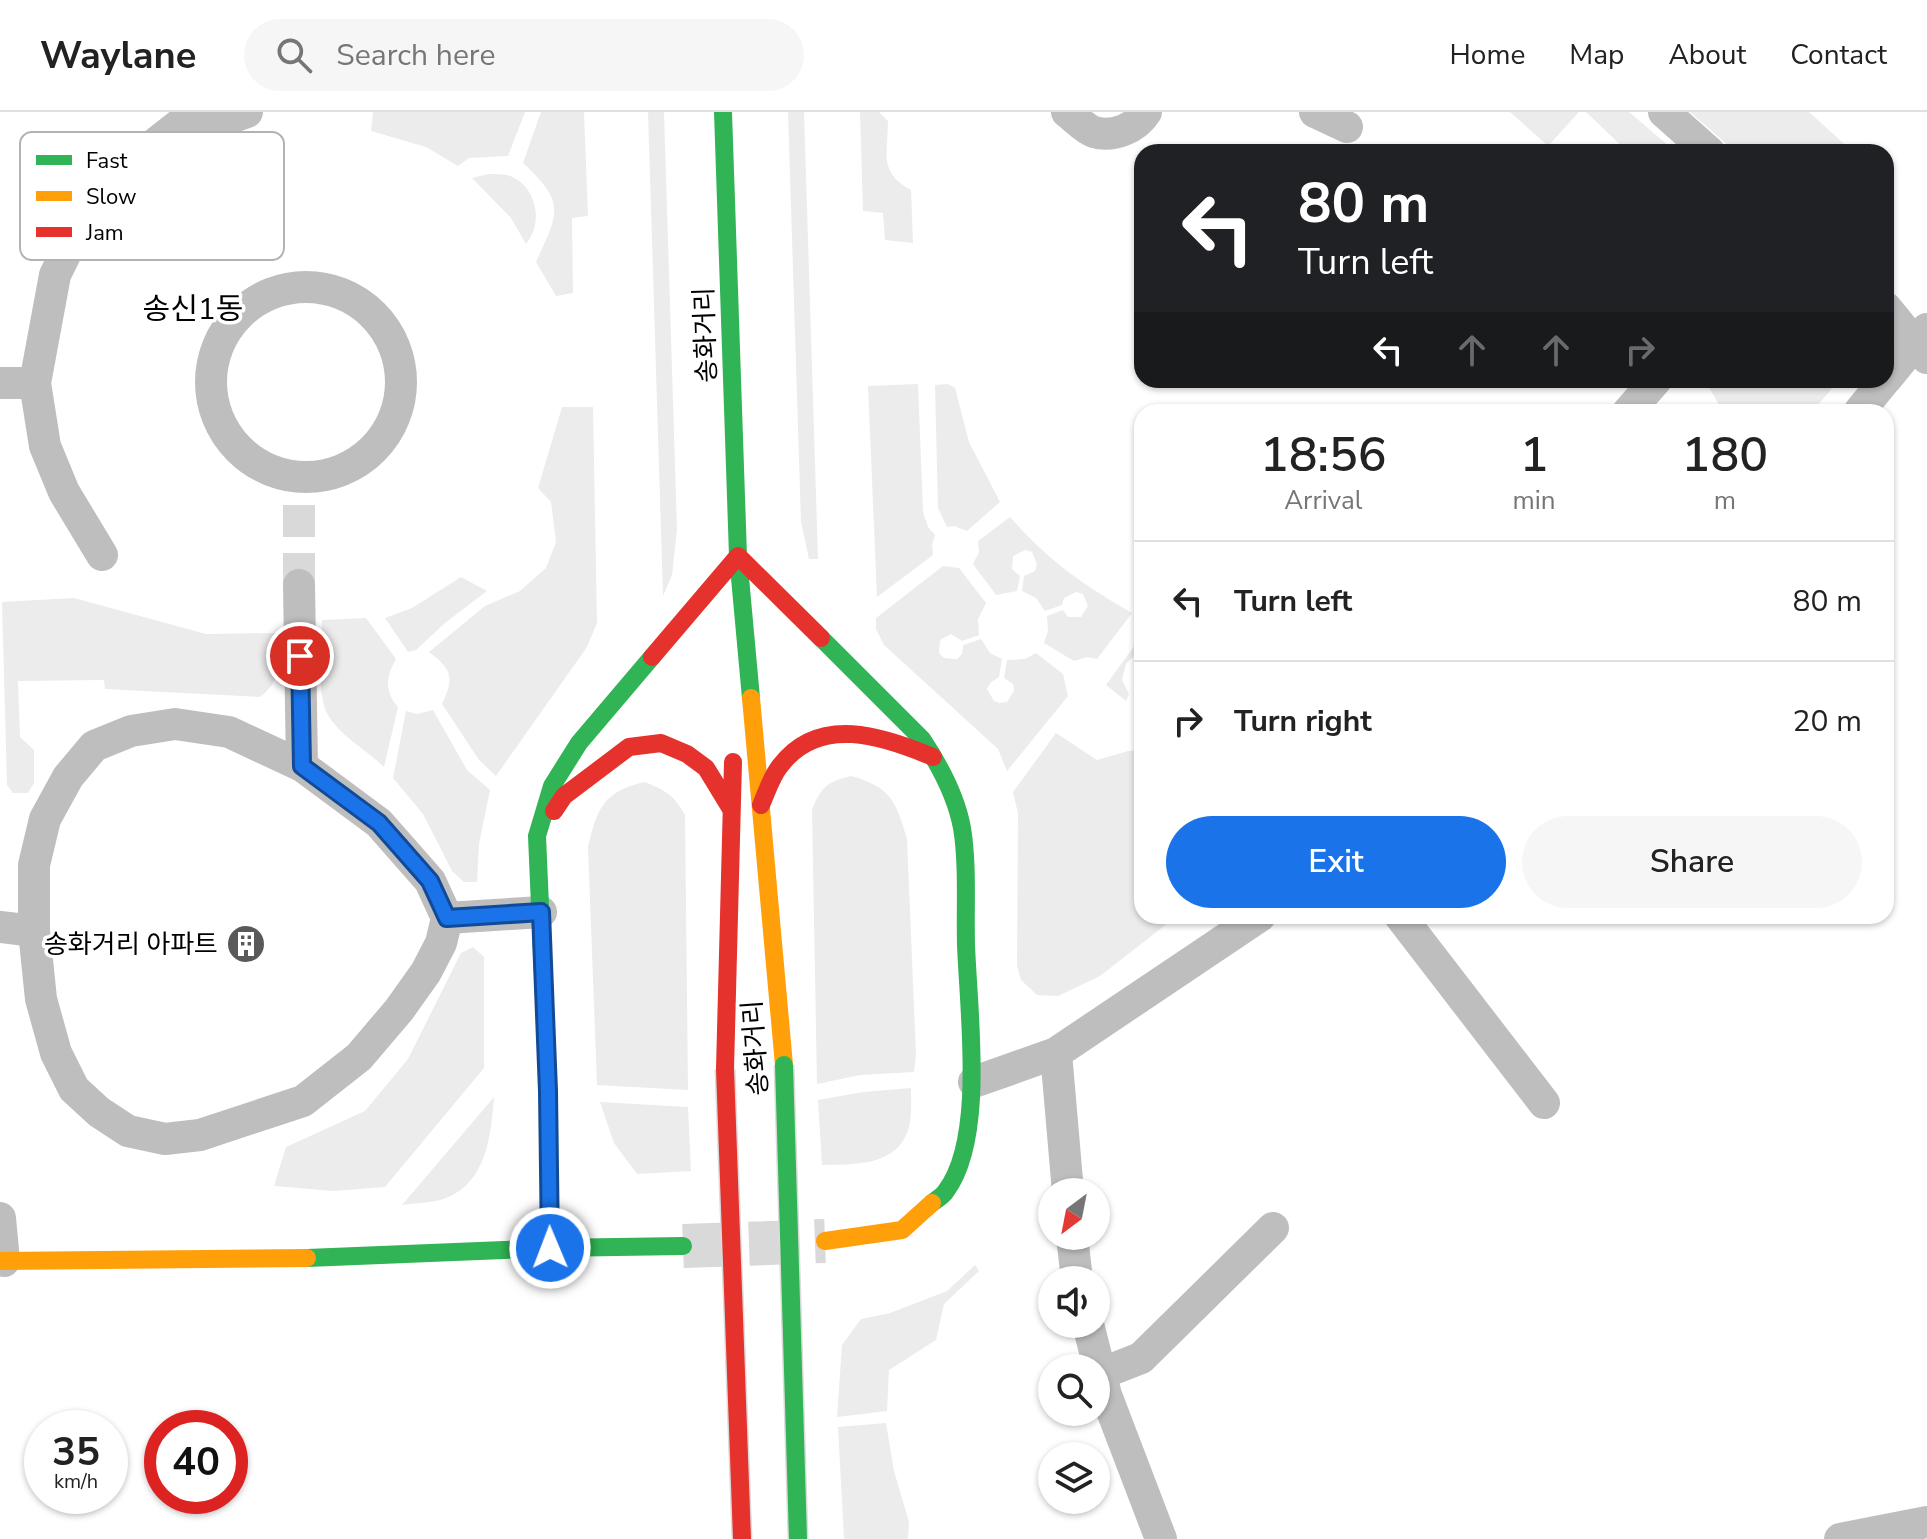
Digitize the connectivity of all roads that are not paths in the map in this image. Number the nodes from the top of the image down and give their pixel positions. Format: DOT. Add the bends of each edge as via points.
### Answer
graph roads {
  1 [pos="247,112"];
  2 [pos="723,112"];
  3 [pos="1067,112"];
  4 [pos="1146,112"];
  5 [pos="1315,112"];
  6 [pos="1664,112"];
  7 [pos="1347,127"];
  8 [pos="170,132"];
  9 [pos="1700,144"];
  10 [pos="62,260"];
  11 [pos="1894,316"];
  12 [pos="1923,343"];
  13 [pos="1894,371"];
  14 [pos="0,383"];
  15 [pos="35,383"];
  16 [pos="1649,388"];
  17 [pos="1879,388"];
  18 [pos="1635,404"];
  19 [pos="1866,404"];
  20 [pos="298,491"];
  21 [pos="102,555"];
  22 [pos="738,556"];
  23 [pos="299,585"];
  24 [pos="734,714"];
  25 [pos="733,745"];
  26 [pos="935,758"];
  27 [pos="302,766"];
  28 [pos="761,805"];
  29 [pos="731,809"];
  30 [pos="537,836"];
  31 [pos="541,912"];
  32 [pos="447,918"];
  33 [pos="1248,924"];
  34 [pos="1406,924"];
  35 [pos="0,927"];
  36 [pos="34,931"];
  37 [pos="1056,1053"];
  38 [pos="974,1082"];
  39 [pos="1544,1103"];
  40 [pos="1067,1178"];
  41 [pos="0,1218"];
  42 [pos="1273,1228"];
  43 [pos="825,1241"];
  44 [pos="683,1246"];
  45 [pos="550,1248"];
  46 [pos="2,1261"];
  47 [pos="1110,1370"];
  48 [pos="1110,1405"];
  49 [pos="1927,1522"];
  50 [pos="742,1539"];
  51 [pos="798,1539"];
  52 [pos="1161,1539"];
  53 [pos="1840,1539"];
  1 -- 8 [label="street" via="228,119 184,121"];
  2 -- 22 [label="street, 송화거리"];
  3 -- 4 [label="street" via="1094,132 1121,133"];
  5 -- 7 [label="street"];
  6 -- 9 [label="street"];
  10 -- 15 [label="street"];
  11 -- 12 [label="street"];
  12 -- 13 [label="street"];
  14 -- 15 [label="street"];
  15 -- 21 [label="street" via="45,446 64,492"];
  16 -- 18 [label="street"];
  17 -- 19 [label="street"];
  20 -- 20 [label="street" via="372,452 394,419 402,380 393,342 369,310 314,287 275,292 249,306 228,327 212,364 213,403 230,439"];
  22 -- 24 [label="street, 송화거리"];
  22 -- 26 [label="street"];
  22 -- 28 [label="street, 송화거리"];
  22 -- 30 [label="street" via="579,743 552,786"];
  23 -- 27 [label="street"];
  25 -- 29 [label="street, 송화거리"];
  26 -- 28 [label="street" via="893,739 854,732 823,735 781,766"];
  26 -- 38 [label="street" via="962,829"];
  27 -- 32 [label="street" via="379,823 430,881"];
  27 -- 36 [label="street" via="229,732 175,724 131,731 94,746 68,777 45,819 34,865"];
  28 -- 51 [label="street, 송화거리, bridge" via="784,1065"];
  29 -- 30 [label="street" via="706,768 687,754 661,743 629,747 564,796"];
  29 -- 50 [label="street, 송화거리, bridge" via="725,1069"];
  30 -- 31 [label="street"];
  31 -- 32 [label="street"];
  31 -- 45 [label="street"];
  32 -- 36 [label="street" via="426,972 399,1010 359,1057 303,1101 200,1135 165,1139 128,1131 74,1089 56,1053 41,999"];
  33 -- 37 [label="street"];
  34 -- 39 [label="street"];
  35 -- 36 [label="street"];
  37 -- 38 [label="street"];
  37 -- 40 [label="street"];
  38 -- 43 [label="street" via="962,1157 946,1191 902,1230"];
  41 -- 46 [label="street"];
  42 -- 47 [label="street" via="1141,1358"];
  44 -- 45 [label="street"];
  45 -- 46 [label="street" via="368,1257"];
  48 -- 52 [label="street"];
  49 -- 53 [label="street"];
}
